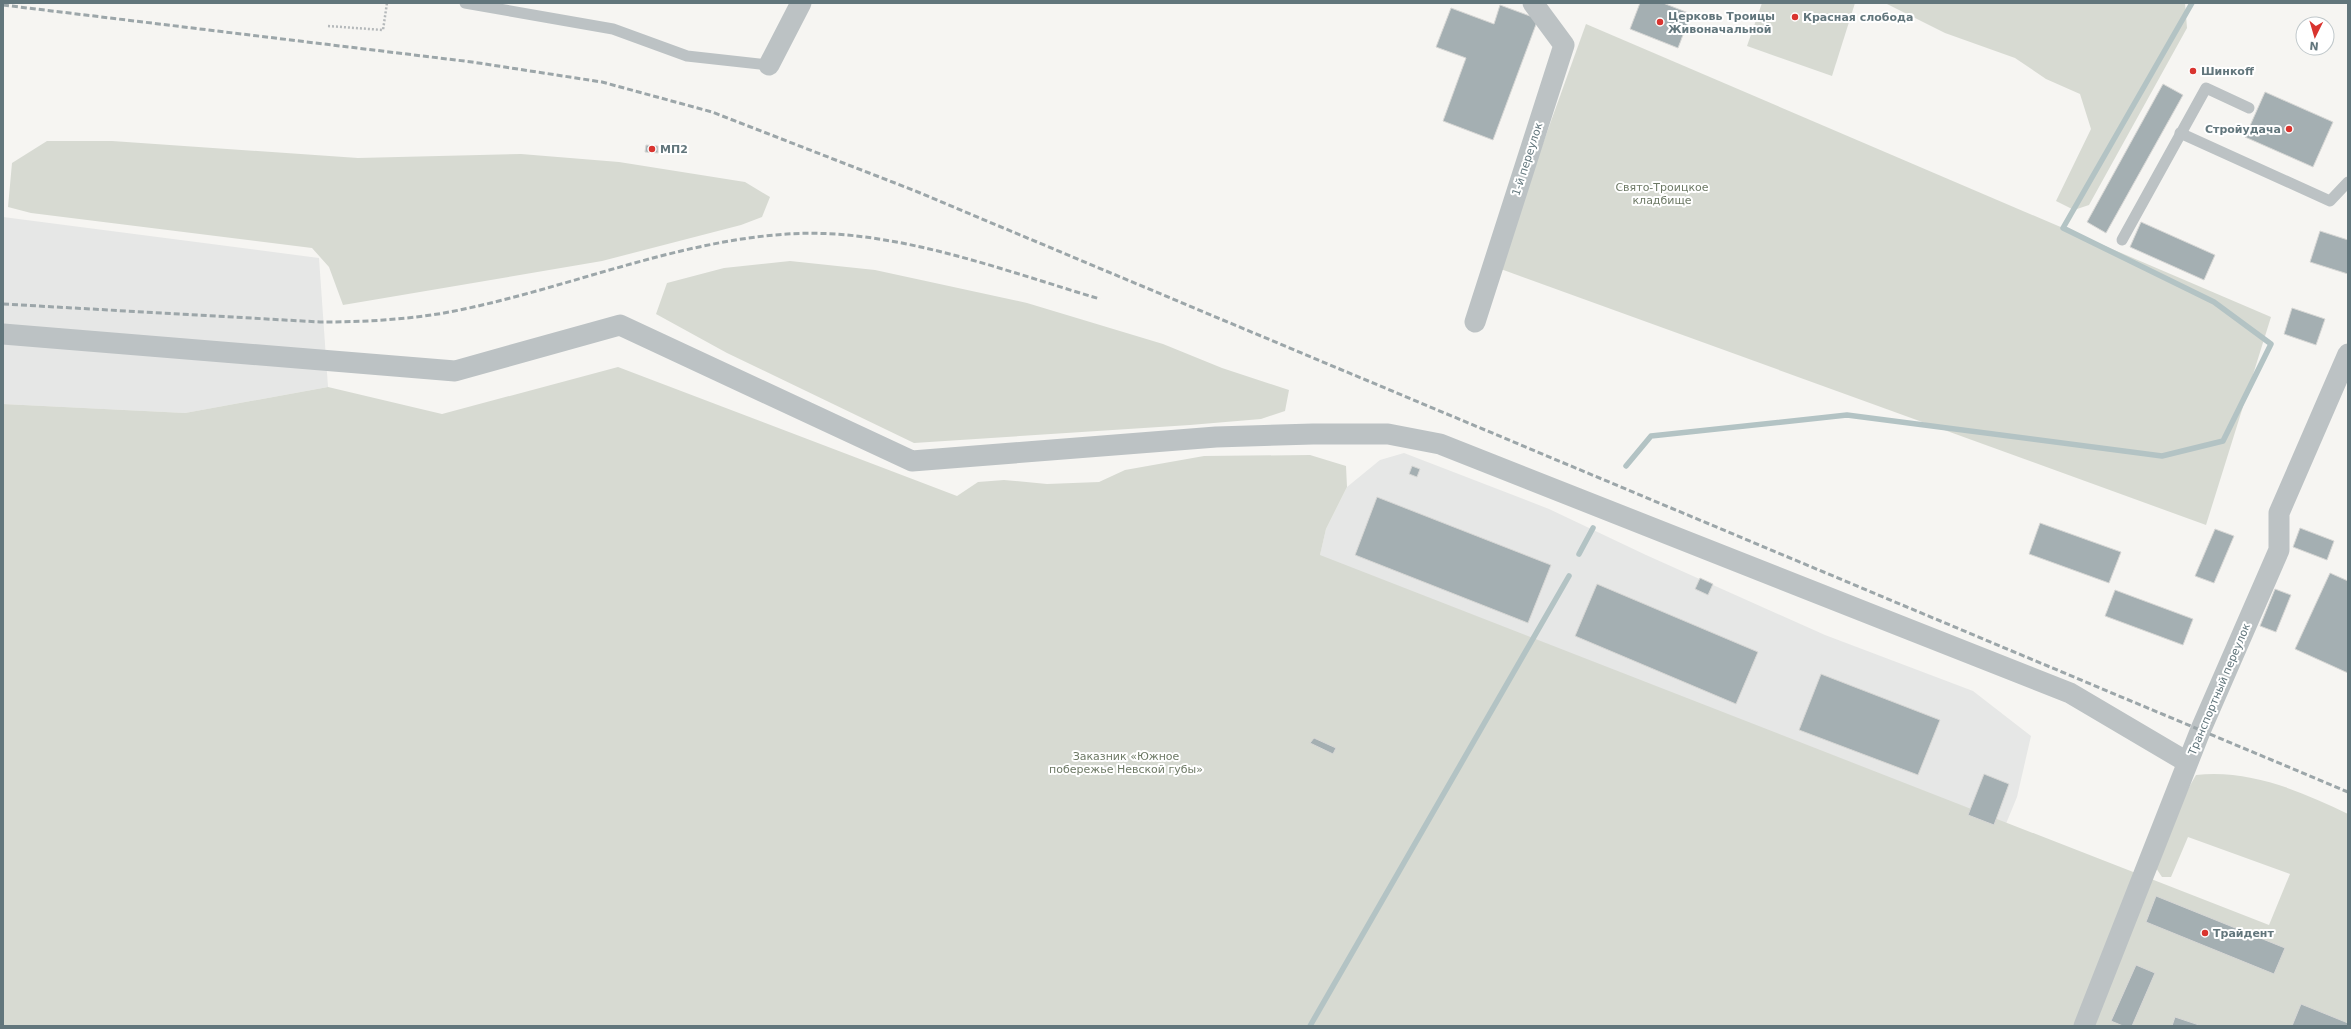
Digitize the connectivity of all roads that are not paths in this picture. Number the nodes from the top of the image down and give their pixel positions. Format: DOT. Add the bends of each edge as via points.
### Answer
graph roads {
  1 [pos="465,3"];
  2 [pos="801,3"];
  3 [pos="1533,3"];
  4 [pos="769,65"];
  5 [pos="2249,108"];
  6 [pos="2180,133"];
  7 [pos="2348,182"];
  8 [pos="2122,240"];
  9 [pos="1475,322"];
  10 [pos="3,334"];
  11 [pos="2348,354"];
  12 [pos="2187,762"];
  13 [pos="2084,1026"];
  1 -- 4 [label="lane" via="613,29 687,56"];
  2 -- 4 [label="street"];
  3 -- 9 [label="street, 1-й переулок" via="1564,45"];
  5 -- 6 [label="lane" via="2206,88"];
  6 -- 7 [label="lane" via="2330,200"];
  6 -- 8 [label="lane"];
  10 -- 12 [label="street" via="455,371 620,325 912,460 1216,437 1313,434 1388,434 1440,444 2070,693"];
  11 -- 12 [label="street, Транспортный переулок" via="2279,513 2279,550"];
  12 -- 13 [label="street, Транспортный переулок"];
}
